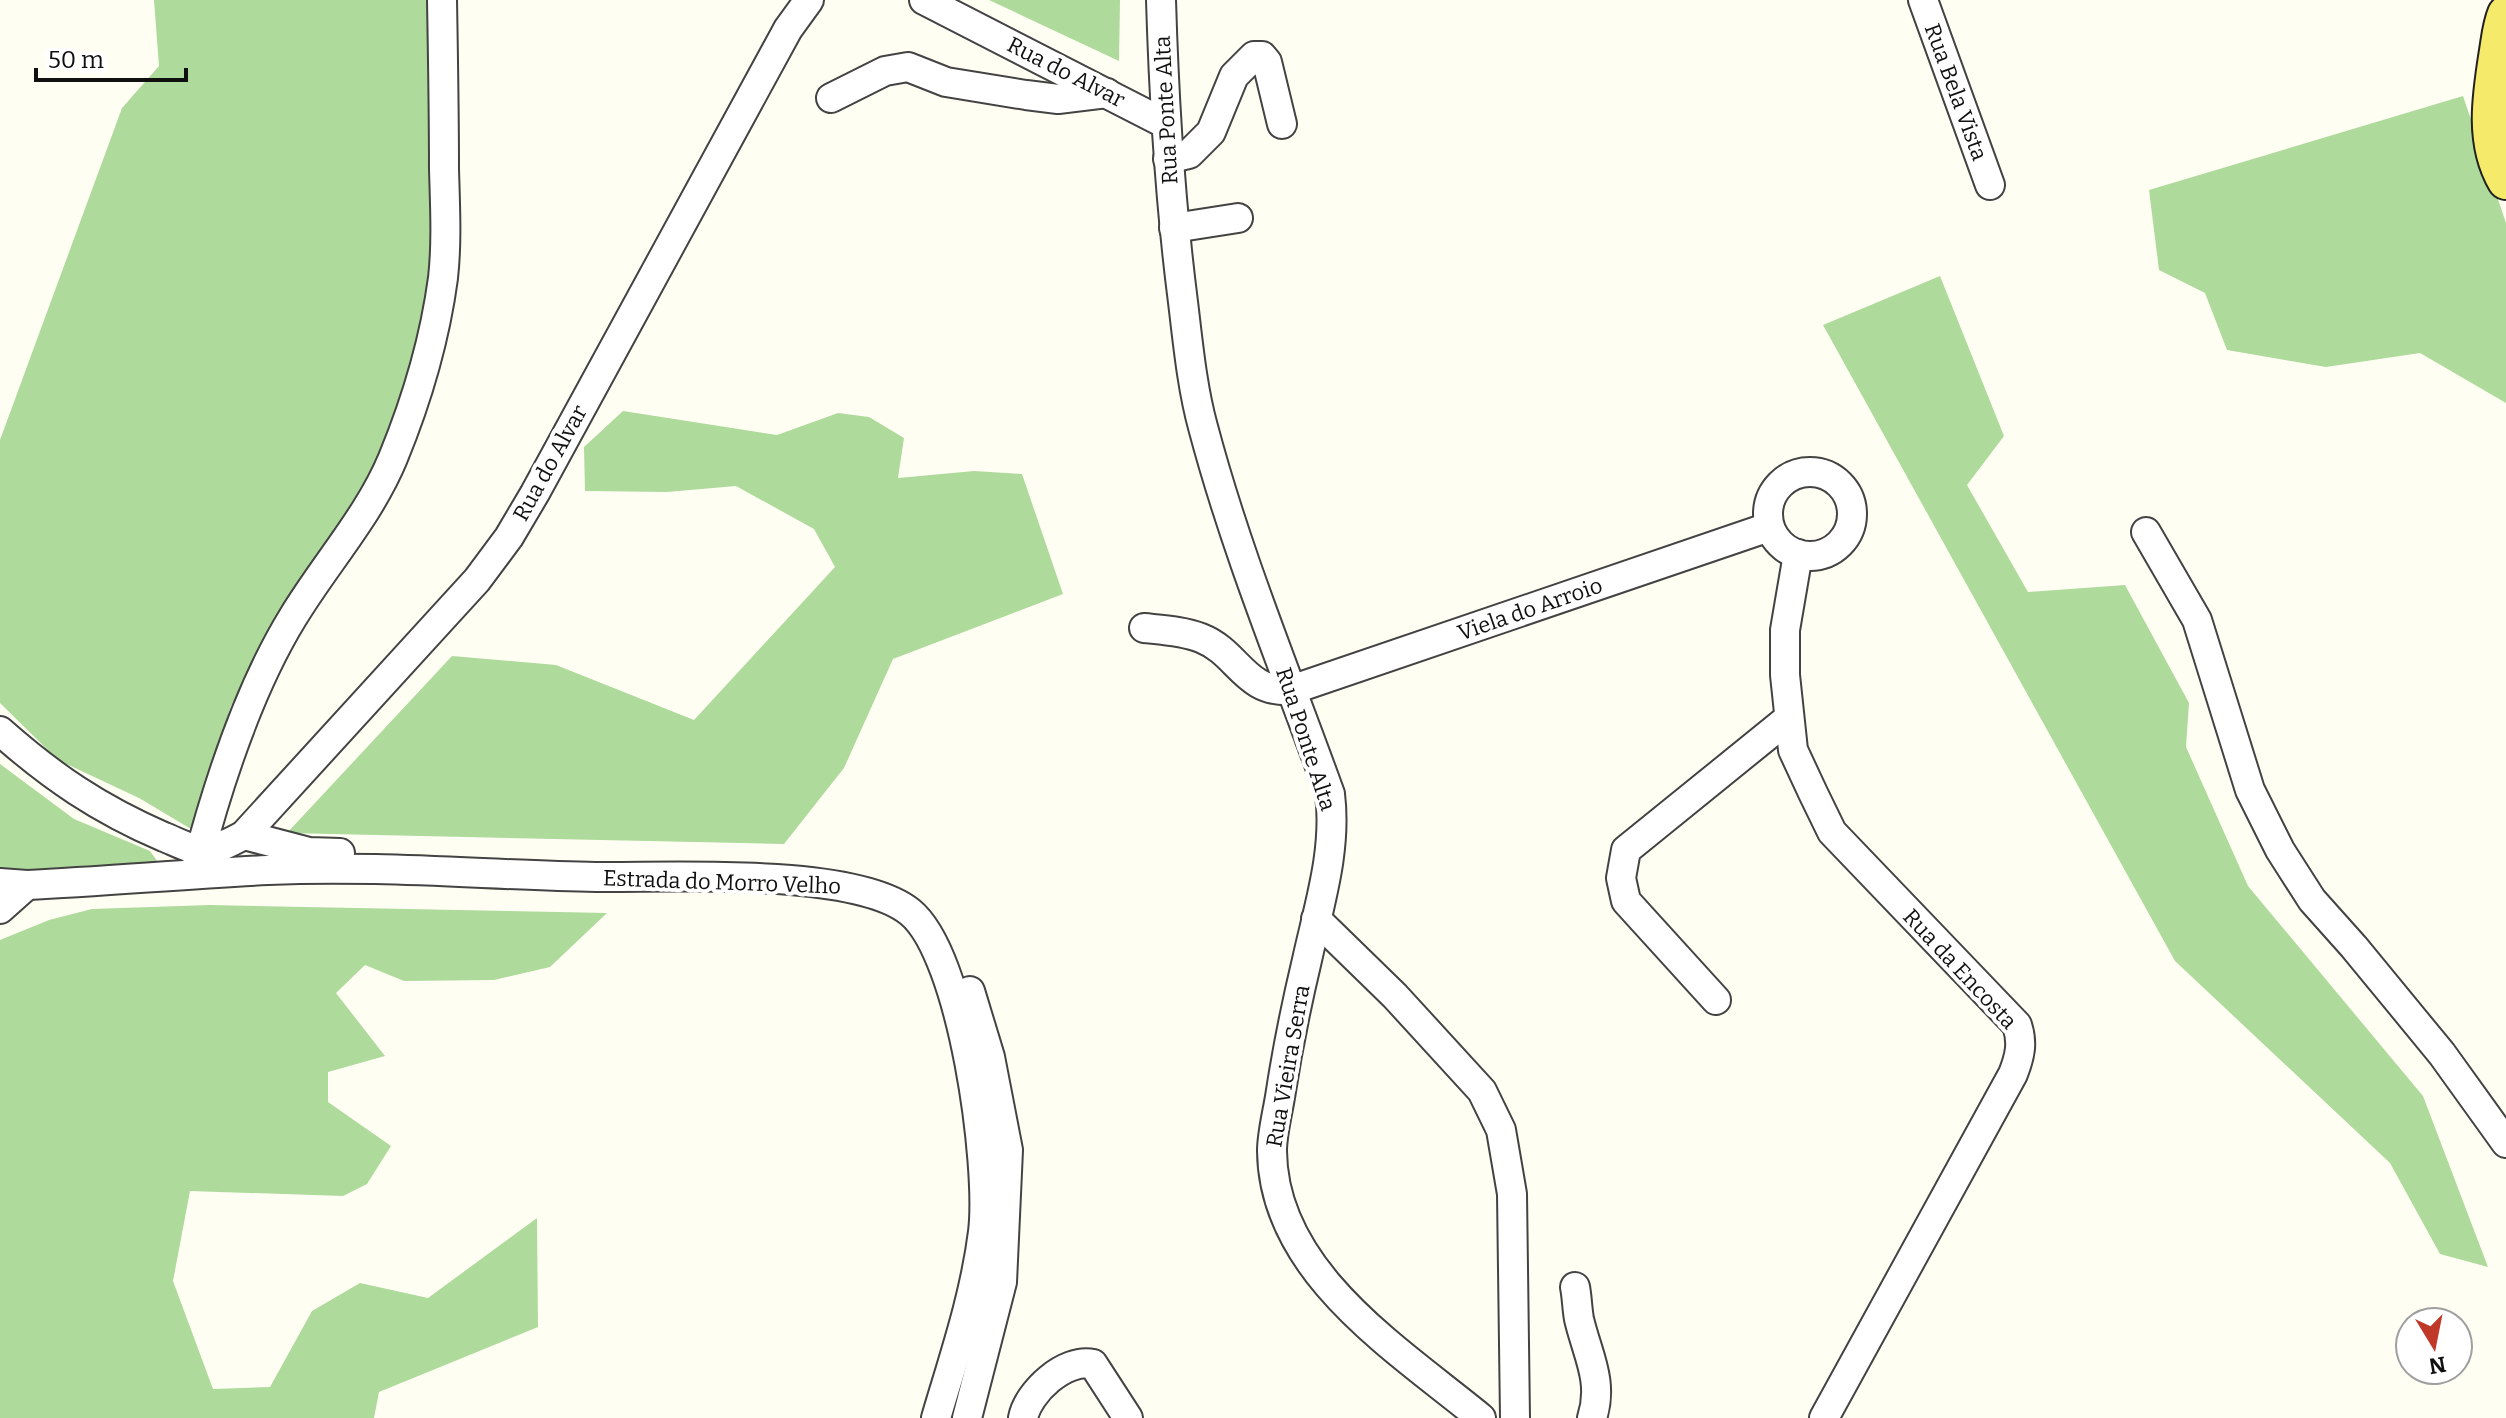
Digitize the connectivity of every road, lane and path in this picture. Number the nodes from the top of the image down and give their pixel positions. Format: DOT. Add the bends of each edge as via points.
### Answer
graph roads {
  1 [pos="442,0"];
  2 [pos="809,0"];
  3 [pos="924,0"];
  4 [pos="1161,0"];
  5 [pos="1923,0"];
  6 [pos="2506,14"];
  7 [pos="1107,93"];
  8 [pos="831,98"];
  9 [pos="1164,123"];
  10 [pos="1282,124"];
  11 [pos="2498,132"];
  12 [pos="1168,159"];
  13 [pos="2506,181"];
  14 [pos="1990,185"];
  15 [pos="1238,218"];
  16 [pos="1174,228"];
  17 [pos="1769,527"];
  18 [pos="2146,532"];
  19 [pos="1798,554"];
  20 [pos="1144,628"];
  21 [pos="1291,690"];
  22 [pos="1789,718"];
  23 [pos="0,731"];
  24 [pos="244,835"];
  25 [pos="197,864"];
  26 [pos="13,884"];
  27 [pos="0,909"];
  28 [pos="1316,919"];
  29 [pos="1716,1000"];
  30 [pos="2506,1143"];
  31 [pos="1575,1287"];
  32 [pos="936,1418"];
  33 [pos="967,1418"];
  34 [pos="1023,1418"];
  35 [pos="1128,1418"];
  36 [pos="1481,1418"];
  37 [pos="1515,1418"];
  38 [pos="1592,1418"];
  39 [pos="1824,1418"];
  1 -- 25 [label="street" via="443,278 423,369 380,484 292,618 263,674 221,782"];
  2 -- 24 [label="street, Rua do Alvar" via="788,29 509,537 477,580"];
  3 -- 7 [label="street, Rua do Alvar"];
  4 -- 9 [label="street, Rua Ponte Alta"];
  5 -- 14 [label="street, Rua Bela Vista"];
  6 -- 11 [label="main road" via="2492,85"];
  7 -- 8 [label="street" via="1058,99 1026,95 946,82 908,67 885,71"];
  7 -- 9 [label="street, Rua do Alvar"];
  9 -- 12 [label="street, Rua Ponte Alta"];
  10 -- 12 [label="street" via="1267,62 1254,56 1234,76 1211,132 1189,154"];
  11 -- 13 [label="main road" via="2498,167"];
  12 -- 16 [label="street, Rua Ponte Alta"];
  15 -- 16 [label="street"];
  16 -- 21 [label="street, Rua Ponte Alta" via="1202,425"];
  17 -- 19 [label="street" via="1785,549"];
  17 -- 19 [label="street" via="1772,496 1794,475 1826,475 1839,484 1852,512 1850,528 1829,551"];
  17 -- 21 [label="street, Viela do Arroio"];
  18 -- 30 [label="street" via="2197,620 2250,790 2280,850 2312,900 2442,1054"];
  19 -- 22 [label="street, Rua da Encosta" via="1785,630"];
  20 -- 21 [label="street" via="1201,638 1259,685"];
  21 -- 28 [label="street, Rua Ponte Alta" via="1330,794 1329,860"];
  22 -- 29 [label="street" via="1626,850 1621,878 1626,901"];
  22 -- 39 [label="street, Rua da Encosta" via="1793,750 1832,832 2017,1025 2021,1037 2013,1074"];
  23 -- 25 [label="street" via="44,769"];
  24 -- 25 [label="street, Rua do Alvar"];
  24 -- 33 [label="street" via="309,852 670,858 874,880 902,890 934,913 961,962 990,1057 1008,1150 1002,1282"];
  25 -- 26 [label="street"];
  25 -- 32 [label="street, Estrada do Morro Velho" via="269,870 763,879 854,888 890,899 913,915 933,939 954,995 985,1173 983,1229 971,1300"];
  26 -- 27 [label="street"];
  28 -- 36 [label="street, Rua Vieira Serra" via="1290,1032 1272,1149 1286,1225 1307,1259 1357,1317"];
  28 -- 37 [label="street" via="1482,1091 1501,1130 1512,1194"];
  31 -- 38 [label="street" via="1595,1369"];
  34 -- 35 [label="street" via="1039,1387 1086,1362 1093,1364"];
}
